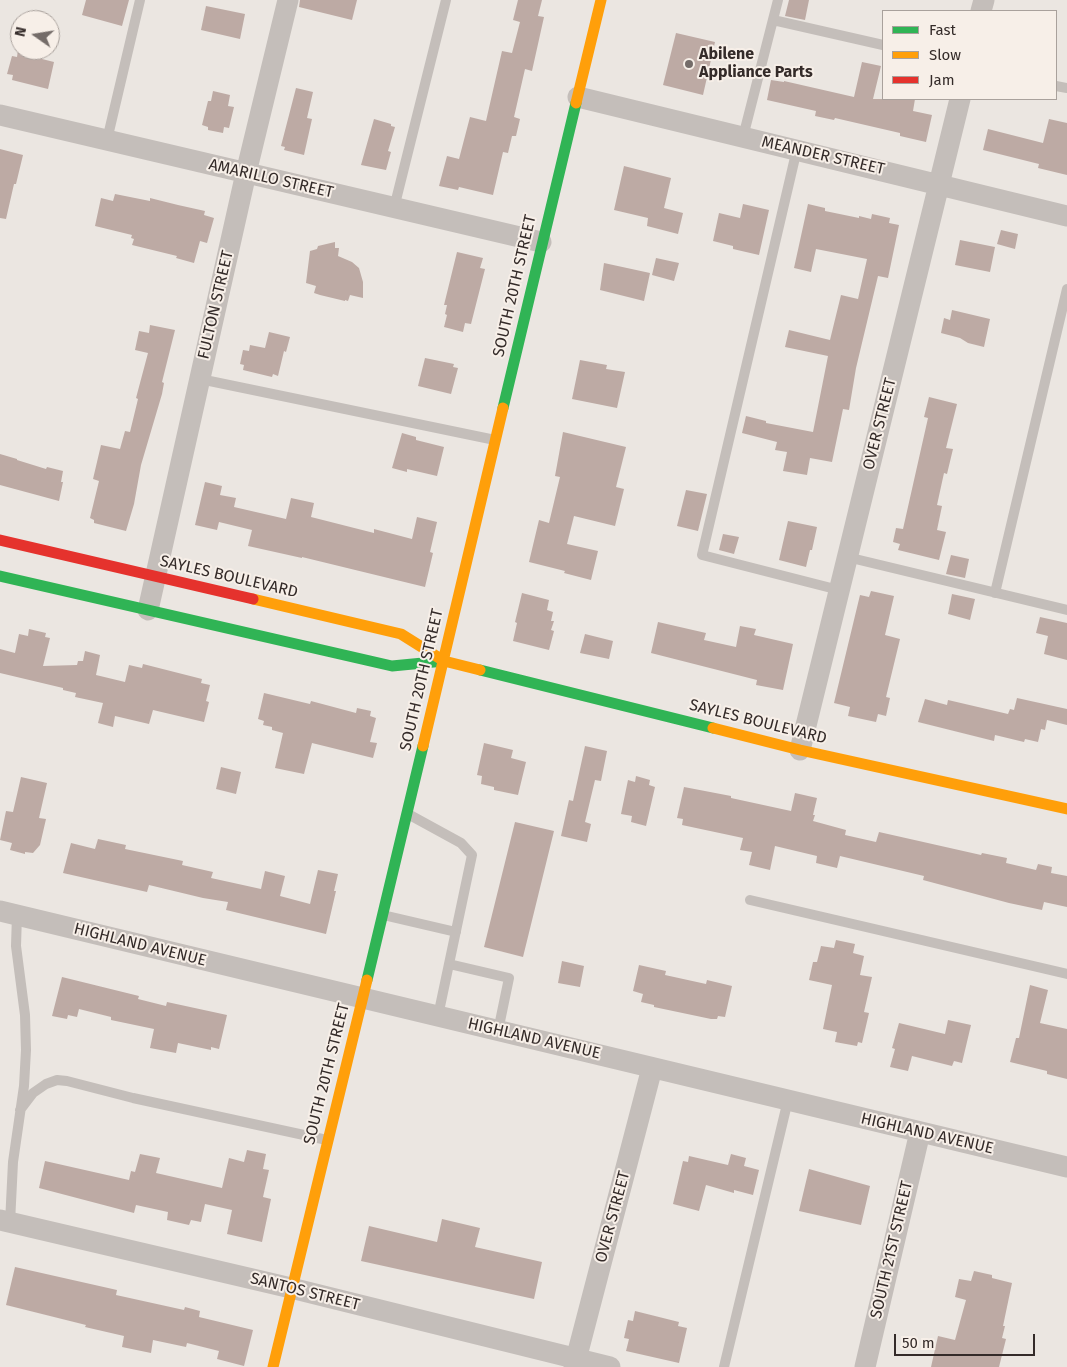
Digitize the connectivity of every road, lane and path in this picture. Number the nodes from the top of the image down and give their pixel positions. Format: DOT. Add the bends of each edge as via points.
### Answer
graph roads {
  1 [pos="140,0"];
  2 [pos="288,0"];
  3 [pos="446,0"];
  4 [pos="601,0"];
  5 [pos="778,0"];
  6 [pos="773,20"];
  7 [pos="882,45"];
  8 [pos="578,97"];
  9 [pos="960,100"];
  10 [pos="0,116"];
  11 [pos="743,137"];
  12 [pos="107,140"];
  13 [pos="797,150"];
  14 [pos="246,173"];
  15 [pos="939,184"];
  16 [pos="394,208"];
  17 [pos="1067,216"];
  18 [pos="541,242"];
  19 [pos="1067,289"];
  20 [pos="200,379"];
  21 [pos="495,440"];
  22 [pos="0,540"];
  23 [pos="847,556"];
  24 [pos="0,576"];
  25 [pos="155,577"];
  26 [pos="839,590"];
  27 [pos="995,593"];
  28 [pos="148,610"];
  29 [pos="1067,610"];
  30 [pos="444,661"];
  31 [pos="800,750"];
  32 [pos="1067,809"];
  33 [pos="407,813"];
  34 [pos="750,900"];
  35 [pos="9,913"];
  36 [pos="382,915"];
  37 [pos="456,932"];
  38 [pos="449,964"];
  39 [pos="1067,974"];
  40 [pos="363,998"];
  41 [pos="438,1016"];
  42 [pos="498,1031"];
  43 [pos="652,1068"];
  44 [pos="788,1100"];
  45 [pos="20,1110"];
  46 [pos="920,1132"];
  47 [pos="328,1141"];
  48 [pos="1067,1167"];
  49 [pos="5,1222"];
  50 [pos="291,1288"];
  51 [pos="575,1363"];
  52 [pos="273,1367"];
  53 [pos="610,1367"];
  54 [pos="724,1367"];
  55 [pos="865,1367"];
  1 -- 12 [label="lane"];
  2 -- 14 [label="street, FULTON STREET"];
  3 -- 16 [label="lane"];
  4 -- 8 [label="main road, SOUTH 20TH STREET"];
  5 -- 6 [label="lane"];
  6 -- 7 [label="lane"];
  6 -- 11 [label="lane"];
  8 -- 11 [label="street, MEANDER STREET"];
  8 -- 18 [label="main road, SOUTH 20TH STREET"];
  9 -- 15 [label="street, OVER STREET"];
  10 -- 12 [label="street, AMARILLO STREET"];
  11 -- 13 [label="street, MEANDER STREET"];
  12 -- 14 [label="street, AMARILLO STREET"];
  13 -- 15 [label="street, MEANDER STREET"];
  13 -- 26 [label="lane" via="702,555"];
  14 -- 16 [label="street, AMARILLO STREET"];
  14 -- 20 [label="street, FULTON STREET"];
  15 -- 17 [label="street, MEANDER STREET"];
  15 -- 23 [label="street, OVER STREET"];
  16 -- 18 [label="street, AMARILLO STREET"];
  18 -- 21 [label="main road, SOUTH 20TH STREET"];
  19 -- 27 [label="lane"];
  20 -- 21 [label="lane"];
  20 -- 25 [label="street, FULTON STREET"];
  21 -- 30 [label="main road, SOUTH 20TH STREET"];
  22 -- 25 [label="main road, SAYLES BOULEVARD"];
  23 -- 26 [label="street, OVER STREET"];
  23 -- 27 [label="lane"];
  24 -- 28 [label="main road, SAYLES BOULEVARD"];
  25 -- 28 [label="street, FULTON STREET"];
  25 -- 30 [label="main road, SAYLES BOULEVARD" via="401,634"];
  26 -- 31 [label="street, OVER STREET"];
  27 -- 29 [label="lane"];
  28 -- 30 [label="main road, SAYLES BOULEVARD" via="392,666"];
  30 -- 31 [label="main road, SAYLES BOULEVARD"];
  30 -- 33 [label="main road, SOUTH 20TH STREET"];
  31 -- 32 [label="main road, SAYLES BOULEVARD"];
  33 -- 36 [label="main road, SOUTH 20TH STREET"];
  33 -- 37 [label="lane" via="461,843 472,855"];
  34 -- 39 [label="lane"];
  35 -- 40 [label="street, HIGHLAND AVENUE"];
  35 -- 45 [label="lane" via="16,946 26,1050"];
  36 -- 37 [label="lane"];
  36 -- 40 [label="main road, SOUTH 20TH STREET"];
  37 -- 38 [label="lane"];
  38 -- 41 [label="lane"];
  38 -- 42 [label="lane" via="509,978"];
  40 -- 41 [label="street, HIGHLAND AVENUE"];
  40 -- 47 [label="main road, SOUTH 20TH STREET"];
  41 -- 42 [label="street, HIGHLAND AVENUE"];
  42 -- 43 [label="street, HIGHLAND AVENUE"];
  43 -- 44 [label="street, HIGHLAND AVENUE"];
  43 -- 51 [label="street, OVER STREET"];
  44 -- 46 [label="street, HIGHLAND AVENUE"];
  44 -- 54 [label="lane"];
  45 -- 47 [label="lane" via="46,1084 67,1081"];
  45 -- 49 [label="lane"];
  46 -- 48 [label="street, HIGHLAND AVENUE"];
  46 -- 55 [label="street, SOUTH 21ST STREET"];
  47 -- 50 [label="main road, SOUTH 20TH STREET"];
  49 -- 50 [label="street, SANTOS STREET"];
  50 -- 51 [label="street, SANTOS STREET"];
  50 -- 52 [label="main road, SOUTH 20TH STREET"];
  51 -- 53 [label="street, SANTOS STREET"];
}
